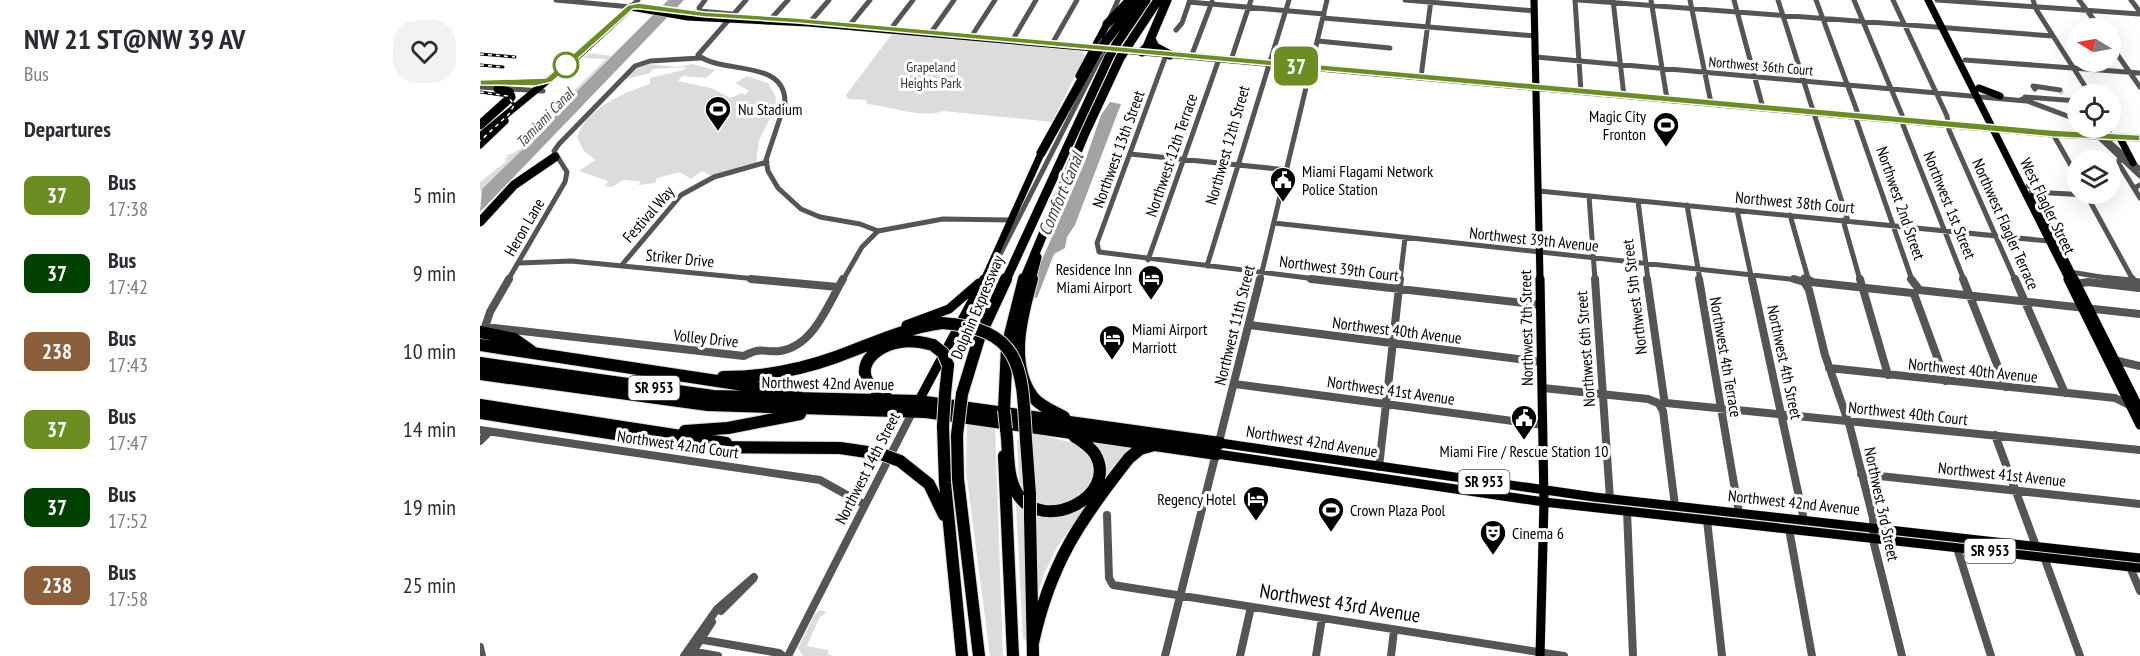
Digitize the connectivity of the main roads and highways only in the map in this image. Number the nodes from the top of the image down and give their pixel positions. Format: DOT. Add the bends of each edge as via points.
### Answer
graph roads {
  1 [pos="1130,0"];
  2 [pos="1138,0"];
  3 [pos="1146,0"];
  4 [pos="1158,0"];
  5 [pos="1167,0"];
  6 [pos="1929,0"];
  7 [pos="1935,0"];
  8 [pos="1535,6"];
  9 [pos="631,7"];
  10 [pos="643,10"];
  11 [pos="655,10"];
  12 [pos="620,17"];
  13 [pos="809,23"];
  14 [pos="1107,24"];
  15 [pos="848,27"];
  16 [pos="1946,29"];
  17 [pos="1151,39"];
  18 [pos="1102,50"];
  19 [pos="1143,52"];
  20 [pos="581,53"];
  21 [pos="1168,55"];
  22 [pos="1537,88"];
  23 [pos="498,89"];
  24 [pos="540,91"];
  25 [pos="1624,96"];
  26 [pos="1982,96"];
  27 [pos="1903,120"];
  28 [pos="480,123"];
  29 [pos="1949,124"];
  30 [pos="1998,128"];
  31 [pos="480,136"];
  32 [pos="2122,139"];
  33 [pos="2140,140"];
  34 [pos="480,145"];
  35 [pos="1041,153"];
  36 [pos="555,157"];
  37 [pos="2133,163"];
  38 [pos="1539,191"];
  39 [pos="2029,201"];
  40 [pos="2040,212"];
  41 [pos="480,222"];
  42 [pos="1042,232"];
  43 [pos="2048,241"];
  44 [pos="2060,252"];
  45 [pos="981,280"];
  46 [pos="2084,307"];
  47 [pos="480,332"];
  48 [pos="480,347"];
  49 [pos="533,353"];
  50 [pos="480,363"];
  51 [pos="669,373"];
  52 [pos="480,374"];
  53 [pos="751,376"];
  54 [pos="829,398"];
  55 [pos="901,400"];
  56 [pos="915,406"];
  57 [pos="481,408"];
  58 [pos="2140,410"];
  59 [pos="840,411"];
  60 [pos="1076,422"];
  61 [pos="2140,425"];
  62 [pos="645,429"];
  63 [pos="1005,429"];
  64 [pos="1066,432"];
  65 [pos="1157,445"];
  66 [pos="777,448"];
  67 [pos="1219,449"];
  68 [pos="1379,467"];
  69 [pos="1398,470"];
  70 [pos="1358,475"];
  71 [pos="1376,478"];
  72 [pos="1544,496"];
  73 [pos="1674,506"];
  74 [pos="1728,512"];
  75 [pos="1654,514"];
  76 [pos="1707,520"];
  77 [pos="1874,533"];
  78 [pos="949,536"];
  79 [pos="2057,548"];
  80 [pos="2044,557"];
  81 [pos="2140,558"];
  82 [pos="2135,568"];
  83 [pos="1033,650"];
  84 [pos="1540,654"];
  85 [pos="962,656"];
  86 [pos="979,656"];
  87 [pos="1013,656"];
  1 -- 14 [label="highway"];
  2 -- 18 [label="highway"];
  3 -- 18 [label="highway, Dolphin Expressway, bridge" via="1118,43"];
  4 -- 42 [label="highway, Dolphin Expressway, bridge" via="1120,58"];
  5 -- 17 [label="highway"];
  6 -- 16 [label="main road, West Flagler Street"];
  7 -- 16 [label="main road, West Flagler Street"];
  8 -- 22 [label="main road, Northwest 7th Street"];
  9 -- 10 [label="main road"];
  9 -- 11 [label="main road"];
  9 -- 12 [label="main road"];
  10 -- 11 [label="main road"];
  10 -- 12 [label="main road"];
  11 -- 13 [label="main road"];
  12 -- 20 [label="main road"];
  13 -- 15 [label="main road"];
  14 -- 18 [label="main road"];
  15 -- 18 [label="main road"];
  16 -- 26 [label="main road, West Flagler Street"];
  16 -- 26 [label="main road, West Flagler Street"];
  17 -- 19 [label="highway"];
  17 -- 21 [label="highway" via="1155,47"];
  18 -- 19 [label="main road"];
  18 -- 35 [label="highway"];
  18 -- 86 [label="highway, Dolphin Expressway, bridge" via="984,324 962,394 957,435 958,479"];
  19 -- 21 [label="main road"];
  20 -- 24 [label="main road"];
  21 -- 22 [label="main road"];
  22 -- 25 [label="main road"];
  22 -- 38 [label="main road, Northwest 7th Street"];
  23 -- 28 [label="highway" via="509,92 511,97"];
  24 -- 31 [label="main road"];
  24 -- 34 [label="main road"];
  25 -- 27 [label="main road"];
  26 -- 26 [label="main road" via="1999,98"];
  26 -- 30 [label="main road, West Flagler Street"];
  26 -- 30 [label="main road, West Flagler Street"];
  27 -- 29 [label="main road"];
  29 -- 30 [label="main road"];
  30 -- 32 [label="main road"];
  30 -- 39 [label="main road, West Flagler Street"];
  30 -- 40 [label="main road, West Flagler Street" via="2032,189"];
  32 -- 33 [label="main road"];
  32 -- 37 [label="main road"];
  35 -- 45 [label="main road, Northwest 14th Street"];
  36 -- 41 [label="highway" via="533,168"];
  38 -- 72 [label="main road, Northwest 7th Street"];
  39 -- 40 [label="main road"];
  39 -- 43 [label="main road, West Flagler Street"];
  40 -- 44 [label="main road, West Flagler Street"];
  42 -- 60 [label="highway" via="1023,314 1021,369 1035,399"];
  42 -- 63 [label="highway, Dolphin Expressway, bridge" via="1012,312 1005,352"];
  43 -- 44 [label="main road"];
  43 -- 46 [label="main road, West Flagler Street"];
  44 -- 46 [label="main road, West Flagler Street"];
  45 -- 53 [label="main road" via="958,303 937,315 815,361"];
  45 -- 56 [label="main road, Northwest 14th Street"];
  46 -- 58 [label="main road, West Flagler Street"];
  46 -- 61 [label="main road, West Flagler Street" via="2119,397 2129,405"];
  47 -- 49 [label="highway" via="513,339"];
  48 -- 49 [label="highway"];
  49 -- 51 [label="highway"];
  50 -- 54 [label="highway, Northwest 42nd Avenue / SR 953" via="693,394"];
  51 -- 53 [label="highway"];
  51 -- 54 [label="highway"];
  52 -- 59 [label="highway, Northwest 42nd Avenue / SR 953" via="678,403"];
  53 -- 83 [label="highway, bridge" via="811,366 908,328 942,323 985,331 1010,350 1021,374"];
  54 -- 55 [label="highway, Northwest 42nd Avenue / SR 953"];
  55 -- 56 [label="highway, Northwest 42nd Avenue / SR 953"];
  55 -- 78 [label="highway, bridge" via="868,387 864,374 867,364 879,350 898,341 933,345 943,353 948,365 943,426"];
  56 -- 59 [label="highway, Northwest 42nd Avenue / SR 953"];
  56 -- 60 [label="highway, Northwest 42nd Avenue / SR 953"];
  56 -- 64 [label="highway, Northwest 42nd Avenue / SR 953"];
  57 -- 62 [label="highway"];
  57 -- 66 [label="highway" via="700,447"];
  59 -- 62 [label="highway" via="799,414 714,430"];
  60 -- 67 [label="highway, Northwest 42nd Avenue / SR 953"];
  62 -- 66 [label="highway"];
  63 -- 64 [label="highway" via="1017,494 1034,509 1048,512 1078,504 1093,490 1100,476 1100,460 1095,450"];
  63 -- 87 [label="highway"];
  64 -- 65 [label="highway, Northwest 42nd Avenue / SR 953"];
  65 -- 67 [label="highway, Northwest 42nd Avenue / SR 953"];
  65 -- 83 [label="highway" via="1131,456 1066,543 1046,587"];
  66 -- 78 [label="highway, bridge" via="849,449 900,461 920,474 933,490"];
  67 -- 68 [label="main road, Northwest 42nd Avenue / SR 953"];
  67 -- 70 [label="main road, Northwest 42nd Avenue / SR 953"];
  68 -- 69 [label="main road, Northwest 42nd Avenue / SR 953"];
  68 -- 70 [label="main road"];
  69 -- 71 [label="main road"];
  69 -- 72 [label="main road, Northwest 42nd Avenue / SR 953"];
  70 -- 71 [label="main road, Northwest 42nd Avenue / SR 953"];
  71 -- 72 [label="main road, Northwest 42nd Avenue / SR 953"];
  72 -- 73 [label="main road, Northwest 42nd Avenue / SR 953"];
  72 -- 75 [label="main road, Northwest 42nd Avenue / SR 953"];
  72 -- 84 [label="main road, Northwest 7th Street"];
  73 -- 74 [label="main road, Northwest 42nd Avenue / SR 953"];
  73 -- 75 [label="main road"];
  74 -- 76 [label="main road" via="1713,514"];
  74 -- 77 [label="main road, Northwest 42nd Avenue / SR 953"];
  75 -- 76 [label="main road, Northwest 42nd Avenue / SR 953"];
  76 -- 77 [label="main road, Northwest 42nd Avenue / SR 953" via="1789,530"];
  77 -- 79 [label="main road, Northwest 42nd Avenue / SR 953"];
  77 -- 80 [label="main road, Northwest 42nd Avenue / SR 953" via="1957,548"];
  78 -- 85 [label="highway"];
  79 -- 80 [label="main road"];
  79 -- 81 [label="main road, Northwest 42nd Avenue / SR 953"];
  80 -- 82 [label="main road, Northwest 42nd Avenue / SR 953"];
}
